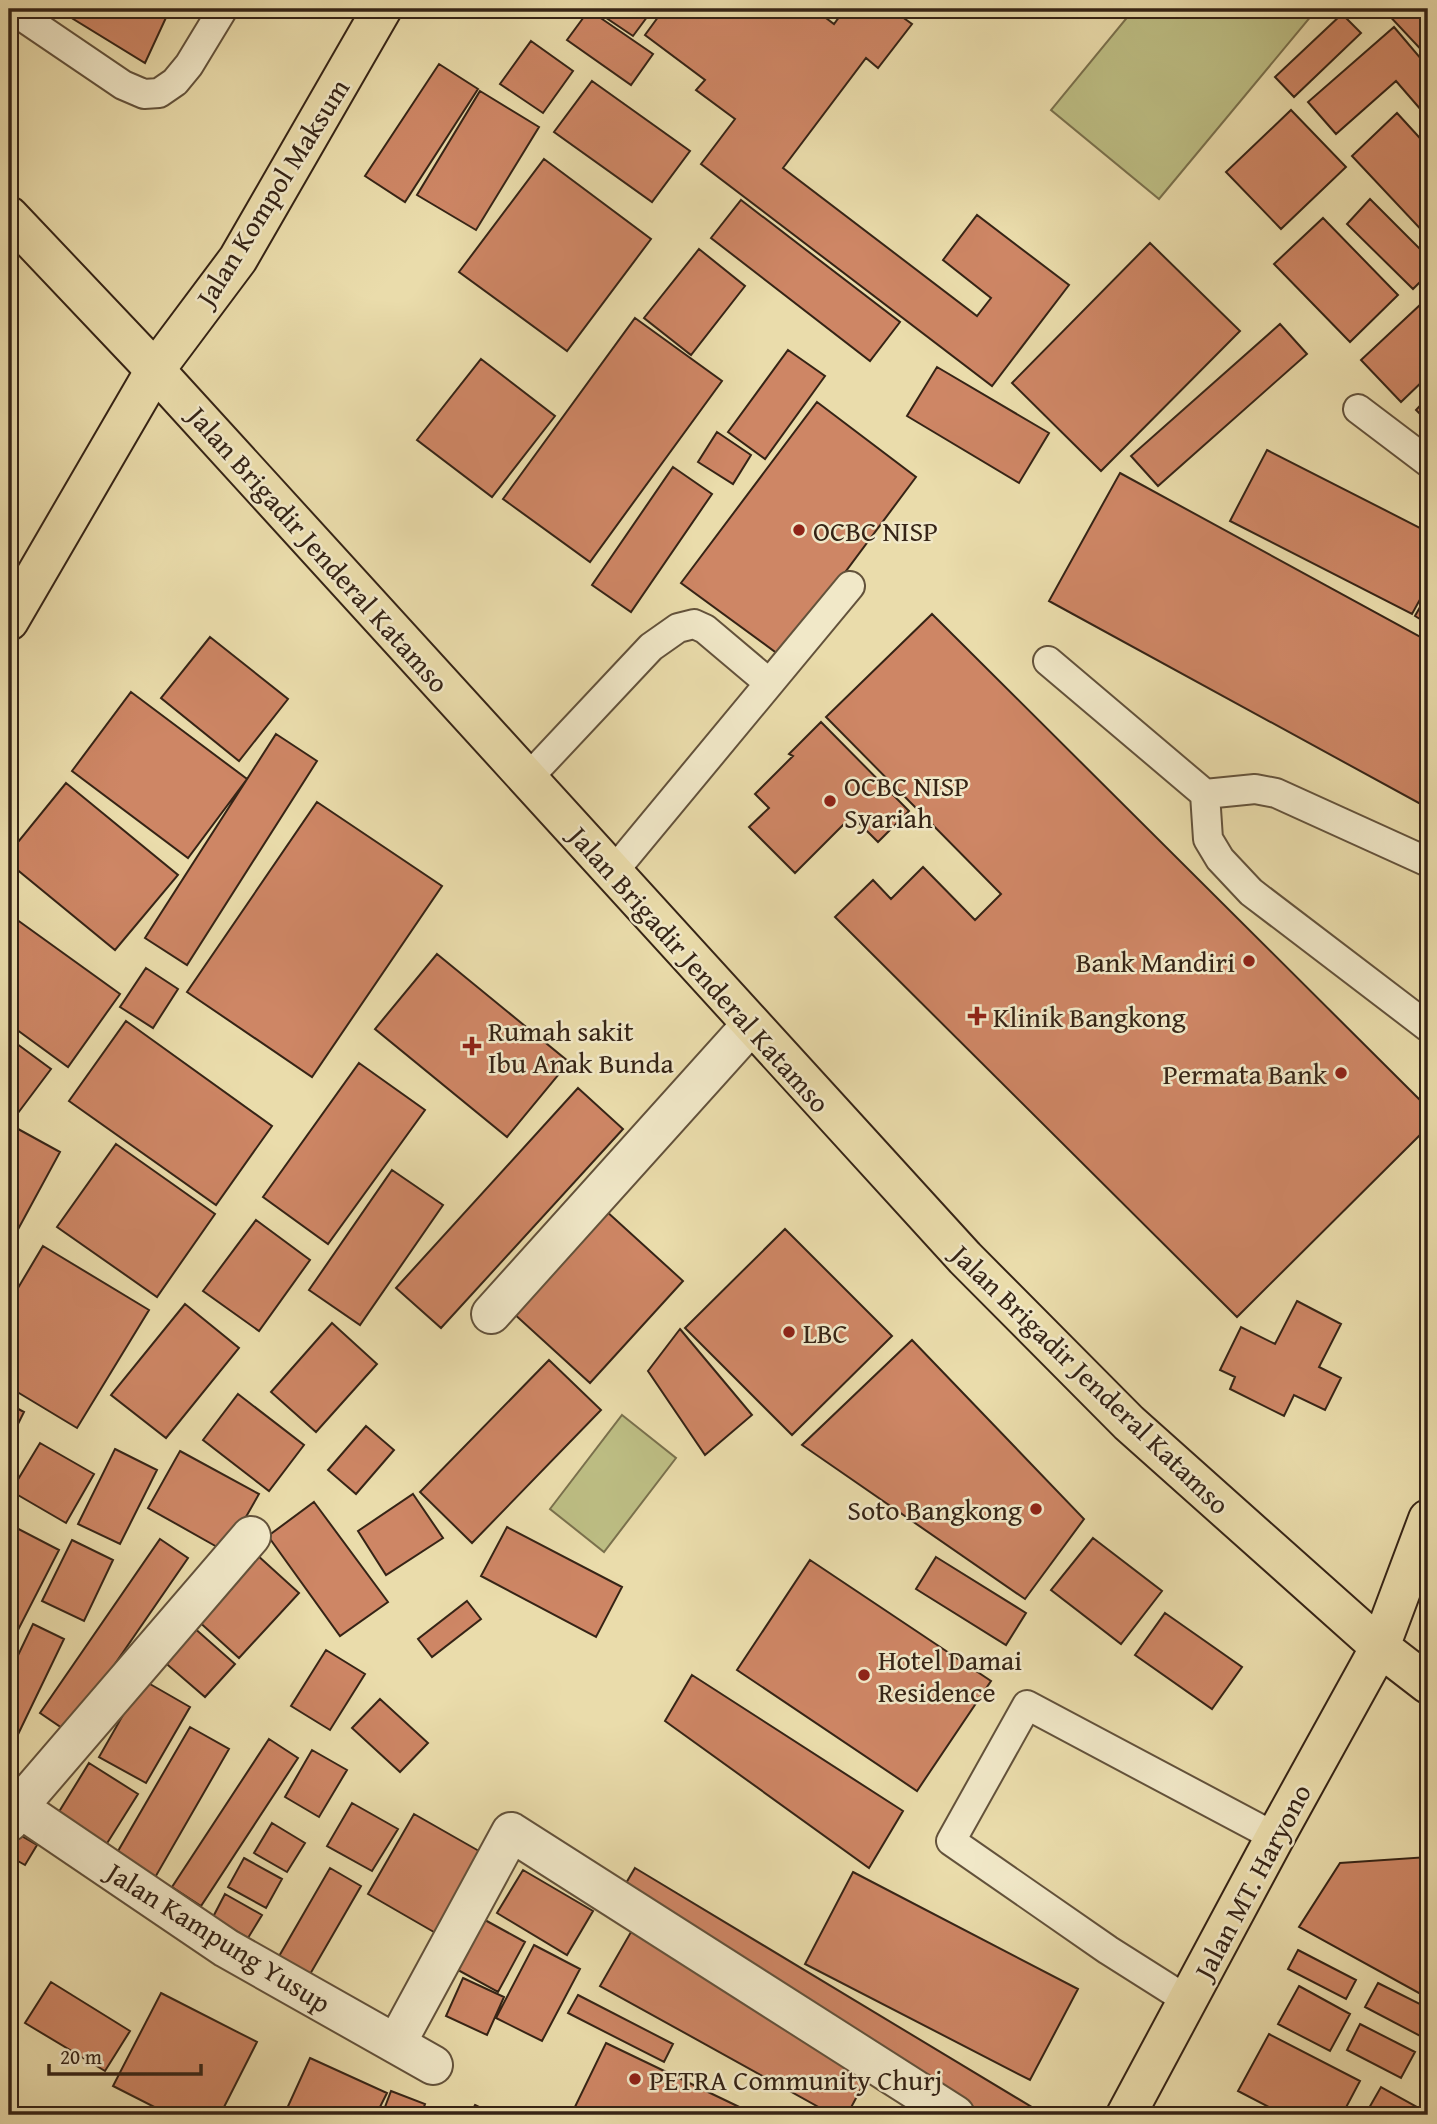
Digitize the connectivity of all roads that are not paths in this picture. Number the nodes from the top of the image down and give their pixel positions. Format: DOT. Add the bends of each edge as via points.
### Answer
graph roads {
  1 [pos="11,9"];
  2 [pos="223,9"];
  3 [pos="382,9"];
  4 [pos="9,216"];
  5 [pos="155,370"];
  6 [pos="1358,409"];
  7 [pos="1428,462"];
  8 [pos="850,586"];
  9 [pos="9,621"];
  10 [pos="1048,660"];
  11 [pos="769,683"];
  12 [pos="527,778"];
  13 [pos="1205,794"];
  14 [pos="1428,862"];
  15 [pos="612,872"];
  16 [pos="751,1025"];
  17 [pos="1428,1027"];
  18 [pos="491,1314"];
  19 [pos="1428,1519"];
  20 [pos="251,1535"];
  21 [pos="1380,1647"];
  22 [pos="1428,1684"];
  23 [pos="12,1810"];
  24 [pos="1275,1837"];
  25 [pos="1188,2000"];
  26 [pos="396,2044"];
  27 [pos="433,2065"];
  28 [pos="955,2115"];
  29 [pos="1128,2115"];
  1 -- 2 [label="lane" via="123,85 144,94 159,93 175,82"];
  3 -- 5 [label="main road, Jalan Kompol Maksum" via="238,258"];
  4 -- 5 [label="main road, Jalan Brigadir Jenderal Katamso"];
  5 -- 9 [label="main road, Jalan Kompol Maksum"];
  5 -- 12 [label="main road, Jalan Brigadir Jenderal Katamso"];
  6 -- 7 [label="lane"];
  8 -- 11 [label="lane"];
  10 -- 13 [label="lane"];
  11 -- 12 [label="lane" via="705,629 694,625 678,628 652,646"];
  11 -- 15 [label="lane"];
  12 -- 15 [label="main road, Jalan Brigadir Jenderal Katamso"];
  13 -- 14 [label="lane" via="1230,789 1276,793"];
  13 -- 17 [label="lane" via="1208,839 1220,859 1251,891"];
  15 -- 16 [label="main road, Jalan Brigadir Jenderal Katamso"];
  16 -- 18 [label="street"];
  16 -- 21 [label="main road, Jalan Brigadir Jenderal Katamso" via="965,1258 1129,1423"];
  19 -- 21 [label="main road, Jalan MT. Haryono"];
  20 -- 23 [label="street"];
  21 -- 22 [label="main road, Jalan Brigadir Jenderal Katamso"];
  21 -- 24 [label="main road, Jalan MT. Haryono"];
  23 -- 26 [label="street, Jalan Kampung Yusup" via="226,1948"];
  24 -- 25 [label="main road, Jalan MT. Haryono"];
  24 -- 25 [label="lane" via="1027,1705 951,1841"];
  25 -- 29 [label="main road, Jalan MT. Haryono"];
  26 -- 27 [label="street, Jalan Kampung Yusup"];
  26 -- 28 [label="street" via="511,1832"];
}
